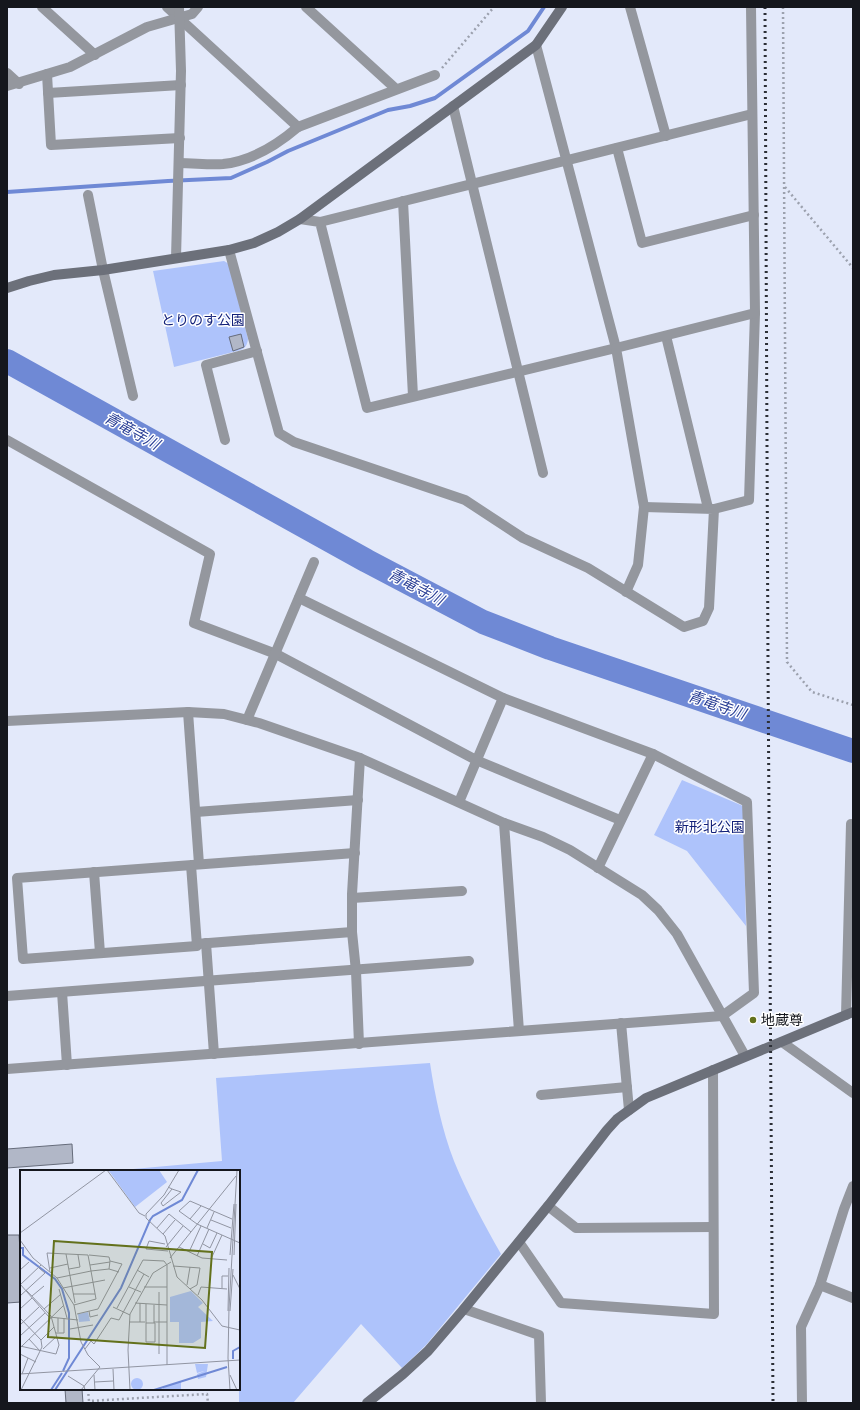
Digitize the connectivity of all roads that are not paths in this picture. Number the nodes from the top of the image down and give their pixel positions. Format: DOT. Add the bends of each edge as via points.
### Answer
graph roads {
  1 [pos="42,7"];
  2 [pos="167,7"];
  3 [pos="179,7"];
  4 [pos="198,7"];
  5 [pos="306,7"];
  6 [pos="562,7"];
  7 [pos="630,7"];
  8 [pos="751,7"];
  9 [pos="180,18"];
  10 [pos="536,45"];
  11 [pos="95,55"];
  12 [pos="7,72"];
  13 [pos="47,74"];
  14 [pos="435,76"];
  15 [pos="19,84"];
  16 [pos="181,84"];
  17 [pos="7,86"];
  18 [pos="396,89"];
  19 [pos="48,93"];
  20 [pos="452,106"];
  21 [pos="752,114"];
  22 [pos="298,127"];
  23 [pos="666,136"];
  24 [pos="180,138"];
  25 [pos="617,148"];
  26 [pos="566,161"];
  27 [pos="179,163"];
  28 [pos="472,184"];
  29 [pos="88,195"];
  30 [pos="402,202"];
  31 [pos="754,216"];
  32 [pos="300,219"];
  33 [pos="320,222"];
  34 [pos="229,250"];
  35 [pos="176,258"];
  36 [pos="103,270"];
  37 [pos="7,288"];
  38 [pos="755,313"];
  39 [pos="666,336"];
  40 [pos="616,348"];
  41 [pos="257,351"];
  42 [pos="518,371"];
  43 [pos="133,396"];
  44 [pos="413,396"];
  45 [pos="7,440"];
  46 [pos="225,440"];
  47 [pos="542,473"];
  48 [pos="644,507"];
  49 [pos="711,508"];
  50 [pos="314,562"];
  51 [pos="626,592"];
  52 [pos="299,598"];
  53 [pos="276,654"];
  54 [pos="503,698"];
  55 [pos="188,712"];
  56 [pos="247,720"];
  57 [pos="7,721"];
  58 [pos="653,754"];
  59 [pos="360,758"];
  60 [pos="476,760"];
  61 [pos="358,800"];
  62 [pos="458,802"];
  63 [pos="196,812"];
  64 [pos="620,820"];
  65 [pos="504,823"];
  66 [pos="853,825"];
  67 [pos="355,853"];
  68 [pos="195,864"];
  69 [pos="598,868"];
  70 [pos="94,872"];
  71 [pos="462,891"];
  72 [pos="352,898"];
  73 [pos="352,932"];
  74 [pos="201,944"];
  75 [pos="100,953"];
  76 [pos="469,962"];
  77 [pos="356,971"];
  78 [pos="209,981"];
  79 [pos="62,992"];
  80 [pos="7,996"];
  81 [pos="849,1013"];
  82 [pos="722,1016"];
  83 [pos="621,1023"];
  84 [pos="519,1031"];
  85 [pos="782,1042"];
  86 [pos="359,1044"];
  87 [pos="214,1054"];
  88 [pos="744,1056"];
  89 [pos="67,1065"];
  90 [pos="7,1069"];
  91 [pos="713,1070"];
  92 [pos="627,1087"];
  93 [pos="853,1093"];
  94 [pos="541,1095"];
  95 [pos="629,1110"];
  96 [pos="853,1186"];
  97 [pos="548,1206"];
  98 [pos="848,1211"];
  99 [pos="713,1227"];
  100 [pos="519,1242"];
  101 [pos="820,1285"];
  102 [pos="853,1298"];
  103 [pos="464,1309"];
  104 [pos="367,1403"];
  105 [pos="541,1403"];
  106 [pos="802,1403"];
  1 -- 11 [label="street"];
  2 -- 9 [label="street"];
  3 -- 9 [label="street"];
  4 -- 9 [label="street" via="192,14"];
  5 -- 18 [label="street"];
  6 -- 10 [label="street"];
  7 -- 23 [label="street"];
  8 -- 21 [label="street"];
  9 -- 11 [label="street" via="147,27"];
  9 -- 16 [label="street"];
  9 -- 22 [label="street"];
  10 -- 20 [label="street"];
  10 -- 26 [label="street"];
  11 -- 13 [label="street"];
  12 -- 15 [label="street"];
  13 -- 15 [label="street"];
  13 -- 19 [label="street"];
  14 -- 18 [label="street"];
  15 -- 17 [label="street"];
  16 -- 19 [label="street"];
  16 -- 24 [label="street"];
  18 -- 22 [label="street"];
  19 -- 24 [label="street" via="51,145"];
  20 -- 28 [label="street"];
  20 -- 32 [label="street"];
  21 -- 23 [label="street"];
  21 -- 31 [label="street"];
  22 -- 27 [label="street" via="282,140 239,161 222,164"];
  23 -- 25 [label="street"];
  24 -- 27 [label="street"];
  25 -- 26 [label="street"];
  25 -- 31 [label="street" via="642,243"];
  26 -- 28 [label="street"];
  26 -- 40 [label="street"];
  27 -- 35 [label="street"];
  28 -- 30 [label="street"];
  28 -- 42 [label="street"];
  29 -- 36 [label="street"];
  30 -- 33 [label="street"];
  30 -- 44 [label="street"];
  31 -- 38 [label="street"];
  32 -- 33 [label="street"];
  32 -- 34 [label="street" via="254,243"];
  33 -- 44 [label="street" via="368,408"];
  34 -- 35 [label="street"];
  34 -- 41 [label="street"];
  35 -- 36 [label="street"];
  36 -- 37 [label="street" via="54,275"];
  36 -- 43 [label="street"];
  38 -- 39 [label="street"];
  38 -- 49 [label="street" via="749,500"];
  39 -- 40 [label="street"];
  39 -- 49 [label="street"];
  40 -- 42 [label="street"];
  40 -- 48 [label="street"];
  41 -- 46 [label="street" via="206,365"];
  41 -- 51 [label="street" via="279,433 294,442 465,500 523,538 588,568"];
  42 -- 44 [label="street"];
  42 -- 47 [label="street"];
  45 -- 53 [label="street" via="210,554 194,622"];
  48 -- 49 [label="street"];
  48 -- 51 [label="street" via="638,565"];
  49 -- 51 [label="street" via="709,608 702,621 684,627"];
  50 -- 52 [label="street"];
  52 -- 53 [label="street"];
  52 -- 54 [label="street"];
  53 -- 56 [label="street"];
  53 -- 60 [label="street"];
  54 -- 58 [label="street"];
  54 -- 60 [label="street"];
  55 -- 56 [label="street" via="224,714"];
  55 -- 57 [label="street"];
  55 -- 63 [label="street"];
  56 -- 59 [label="street"];
  58 -- 64 [label="street"];
  58 -- 82 [label="street" via="747,802 754,993"];
  59 -- 61 [label="street"];
  59 -- 62 [label="street"];
  60 -- 62 [label="street"];
  60 -- 64 [label="street"];
  61 -- 63 [label="street"];
  61 -- 67 [label="street"];
  62 -- 65 [label="street"];
  63 -- 68 [label="street"];
  64 -- 69 [label="street"];
  65 -- 69 [label="street" via="570,850"];
  65 -- 84 [label="street"];
  66 -- 81 [label="street" via="851,824"];
  67 -- 68 [label="street"];
  67 -- 72 [label="street"];
  68 -- 70 [label="street"];
  68 -- 74 [label="street"];
  69 -- 82 [label="street" via="642,895 658,910 677,934"];
  70 -- 75 [label="street"];
  70 -- 75 [label="street" via="17,878 23,959"];
  71 -- 72 [label="street"];
  72 -- 73 [label="street"];
  73 -- 74 [label="street"];
  73 -- 77 [label="street"];
  74 -- 75 [label="street"];
  74 -- 78 [label="street"];
  76 -- 77 [label="street"];
  77 -- 78 [label="street"];
  77 -- 86 [label="street"];
  78 -- 79 [label="street"];
  78 -- 87 [label="street"];
  79 -- 80 [label="street"];
  79 -- 89 [label="street"];
  81 -- 85 [label="street"];
  82 -- 83 [label="street"];
  82 -- 88 [label="street"];
  83 -- 84 [label="street"];
  83 -- 92 [label="street"];
  84 -- 86 [label="street"];
  85 -- 88 [label="street"];
  85 -- 93 [label="street"];
  86 -- 87 [label="street"];
  87 -- 89 [label="street"];
  88 -- 91 [label="street"];
  89 -- 90 [label="street"];
  91 -- 95 [label="street" via="646,1098"];
  91 -- 99 [label="street"];
  92 -- 94 [label="street"];
  92 -- 95 [label="street"];
  95 -- 97 [label="street" via="607,1130"];
  96 -- 98 [label="street"];
  97 -- 99 [label="street" via="576,1228"];
  97 -- 100 [label="street"];
  98 -- 101 [label="street"];
  99 -- 100 [label="street" via="714,1314 561,1303"];
  100 -- 103 [label="street"];
  101 -- 102 [label="street"];
  101 -- 106 [label="street" via="801,1327"];
  103 -- 104 [label="street" via="428,1351"];
  103 -- 105 [label="street" via="539,1335"];
}
